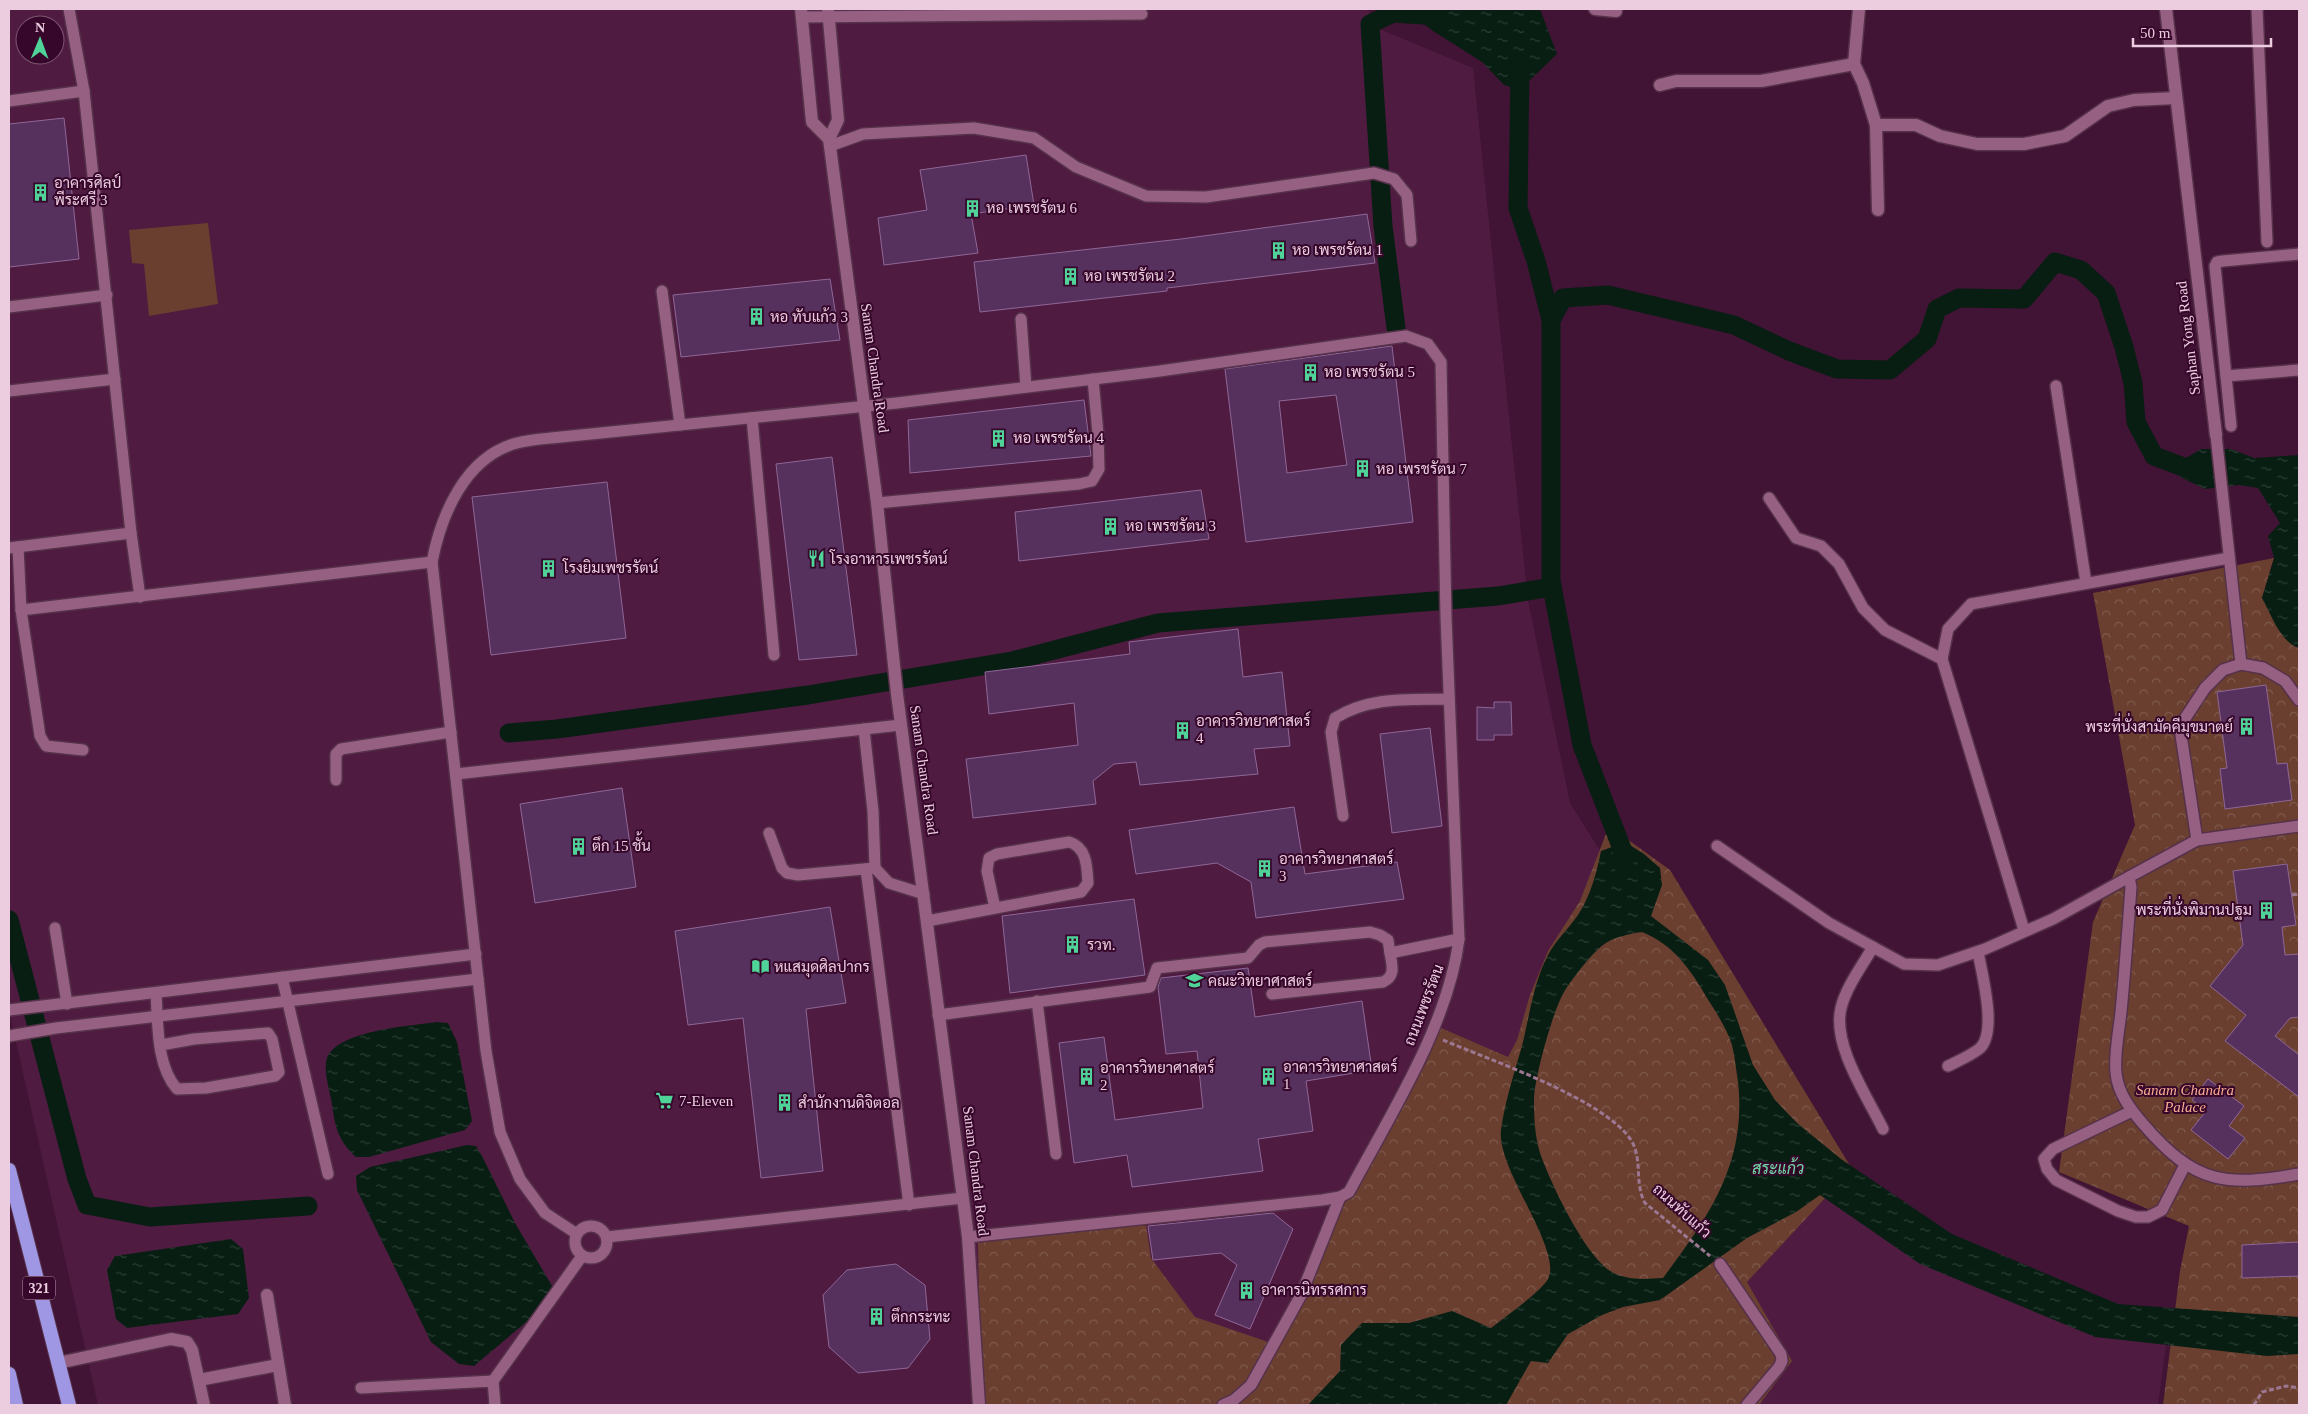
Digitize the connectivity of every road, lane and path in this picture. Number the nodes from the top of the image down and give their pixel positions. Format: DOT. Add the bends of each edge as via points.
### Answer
graph roads {
  1 [pos="69,9"];
  2 [pos="1595,9"];
  3 [pos="1859,9"];
  4 [pos="2166,9"];
  5 [pos="2258,9"];
  6 [pos="1616,11"];
  7 [pos="802,13"];
  8 [pos="828,13"];
  9 [pos="1142,14"];
  10 [pos="1854,64"];
  11 [pos="1660,85"];
  12 [pos="84,91"];
  13 [pos="2176,98"];
  14 [pos="9,100"];
  15 [pos="1876,125"];
  16 [pos="829,143"];
  17 [pos="1878,210"];
  18 [pos="1411,241"];
  19 [pos="2267,242"];
  20 [pos="2299,254"];
  21 [pos="662,292"];
  22 [pos="107,295"];
  23 [pos="9,308"];
  24 [pos="1021,319"];
  25 [pos="2299,370"];
  26 [pos="2226,376"];
  27 [pos="115,379"];
  28 [pos="1093,379"];
  29 [pos="2056,386"];
  30 [pos="1026,387"];
  31 [pos="9,391"];
  32 [pos="863,407"];
  33 [pos="752,418"];
  34 [pos="680,425"];
  35 [pos="2231,426"];
  36 [pos="2216,435"];
  37 [pos="1769,498"];
  38 [pos="877,503"];
  39 [pos="131,533"];
  40 [pos="13,547"];
  41 [pos="2229,558"];
  42 [pos="432,562"];
  43 [pos="2086,583"];
  44 [pos="140,596"];
  45 [pos="21,610"];
  46 [pos="774,655"];
  47 [pos="1942,659"];
  48 [pos="2241,664"];
  49 [pos="1449,699"];
  50 [pos="2299,700"];
  51 [pos="901,725"];
  52 [pos="864,729"];
  53 [pos="451,732"];
  54 [pos="82,750"];
  55 [pos="456,774"];
  56 [pos="336,780"];
  57 [pos="1343,816"];
  58 [pos="2299,826"];
  59 [pos="769,833"];
  60 [pos="2197,840"];
  61 [pos="1718,846"];
  62 [pos="870,869"];
  63 [pos="2129,877"];
  64 [pos="924,894"];
  65 [pos="2299,894"];
  66 [pos="2292,895"];
  67 [pos="995,908"];
  68 [pos="927,921"];
  69 [pos="55,928"];
  70 [pos="2024,930"];
  71 [pos="1459,939"];
  72 [pos="1873,947"];
  73 [pos="1978,952"];
  74 [pos="1390,953"];
  75 [pos="476,954"];
  76 [pos="282,977"];
  77 [pos="478,979"];
  78 [pos="156,993"];
  79 [pos="1272,994"];
  80 [pos="1037,1001"];
  81 [pos="288,1002"];
  82 [pos="67,1004"];
  83 [pos="13,1010"];
  84 [pos="938,1015"];
  85 [pos="158,1017"];
  86 [pos="1431,1035"];
  87 [pos="9,1036"];
  88 [pos="161,1045"];
  89 [pos="1948,1066"];
  90 [pos="2132,1111"];
  91 [pos="1883,1129"];
  92 [pos="1056,1154"];
  93 [pos="2185,1165"];
  94 [pos="9,1170"];
  95 [pos="328,1174"];
  96 [pos="2299,1174"];
  97 [pos="1340,1197"];
  98 [pos="964,1198"];
  99 [pos="909,1205"];
  100 [pos="577,1234"];
  101 [pos="606,1237"];
  102 [pos="968,1237"];
  103 [pos="582,1256"];
  104 [pos="1720,1264"];
  105 [pos="267,1295"];
  106 [pos="58,1363"];
  107 [pos="278,1364"];
  108 [pos="9,1374"];
  109 [pos="199,1380"];
  110 [pos="493,1381"];
  111 [pos="361,1388"];
  112 [pos="2299,1388"];
  113 [pos="16,1405"];
  114 [pos="69,1405"];
  115 [pos="204,1405"];
  116 [pos="285,1405"];
  117 [pos="495,1405"];
  118 [pos="979,1405"];
  119 [pos="1224,1405"];
  120 [pos="1747,1405"];
  121 [pos="2254,1405"];
  1 -- 12 [label="lane"];
  2 -- 6 [label="street"];
  3 -- 10 [label="street"];
  4 -- 13 [label="street, Saphan Yong Road"];
  5 -- 19 [label="lane"];
  7 -- 8 [label="lane"];
  7 -- 16 [label="street" via="812,122"];
  8 -- 9 [label="lane"];
  8 -- 16 [label="street, Sanam Chandra Road" via="838,120"];
  10 -- 11 [label="street" via="1761,80"];
  10 -- 15 [label="street"];
  12 -- 14 [label="lane"];
  12 -- 22 [label="lane"];
  13 -- 15 [label="street" via="2134,100 2108,106 2065,136 2024,144 1977,144 1940,136 1916,125"];
  13 -- 36 [label="street, Saphan Yong Road"];
  15 -- 17 [label="street"];
  16 -- 18 [label="lane" via="863,134 974,128 1034,138 1076,167 1146,196 1206,197 1374,173 1394,179 1408,195"];
  16 -- 32 [label="street, Sanam Chandra Road"];
  20 -- 26 [label="lane" via="2223,261 2215,266"];
  21 -- 34 [label="lane"];
  22 -- 23 [label="lane"];
  22 -- 27 [label="lane"];
  24 -- 30 [label="lane"];
  25 -- 26 [label="lane"];
  26 -- 35 [label="lane"];
  27 -- 31 [label="lane"];
  27 -- 39 [label="lane"];
  28 -- 30 [label="lane, ถนนเพชรรัตน"];
  28 -- 38 [label="lane" via="1099,469 1092,481"];
  28 -- 49 [label="lane, ถนนเพชรรัตน" via="1406,336 1428,344 1441,362"];
  29 -- 43 [label="lane"];
  30 -- 32 [label="lane, ถนนเพชรรัตน"];
  32 -- 33 [label="lane, ถนนเพชรรัตน"];
  32 -- 38 [label="street, Sanam Chandra Road"];
  33 -- 34 [label="lane, ถนนเพชรรัตน"];
  33 -- 46 [label="lane"];
  34 -- 42 [label="lane, ถนนเพชรรัตน" via="516,443 488,457 467,479 449,506 437,536"];
  36 -- 41 [label="lane, Saphan Yong Road"];
  37 -- 47 [label="lane" via="1796,538 1821,546 1839,564 1863,608 1885,630"];
  38 -- 51 [label="street, Sanam Chandra Road"];
  39 -- 40 [label="lane"];
  39 -- 44 [label="lane"];
  40 -- 45 [label="lane"];
  41 -- 43 [label="lane"];
  41 -- 48 [label="lane, Saphan Yong Road"];
  42 -- 44 [label="lane"];
  42 -- 53 [label="lane, ถนนเพชรรัตน"];
  43 -- 47 [label="lane" via="1971,604 1948,629"];
  44 -- 45 [label="lane"];
  45 -- 54 [label="lane" via="40,736 46,746"];
  47 -- 70 [label="lane"];
  48 -- 50 [label="lane" via="2263,668 2285,681"];
  48 -- 60 [label="lane" via="2223,670 2205,688 2184,720 2182,735"];
  49 -- 57 [label="lane" via="1379,701 1352,708 1335,718 1331,732"];
  49 -- 71 [label="lane, ถนนเพชรรัตน"];
  51 -- 52 [label="lane"];
  51 -- 64 [label="street, Sanam Chandra Road"];
  52 -- 55 [label="lane"];
  52 -- 62 [label="lane" via="873,811"];
  53 -- 55 [label="lane, ถนนเพชรรัตน"];
  53 -- 56 [label="lane" via="341,749 336,754"];
  55 -- 75 [label="lane, ถนนเพชรรัตน"];
  58 -- 60 [label="lane"];
  59 -- 62 [label="lane" via="782,868 787,873"];
  60 -- 63 [label="lane"];
  61 -- 72 [label="lane" via="1829,923"];
  62 -- 64 [label="lane" via="889,883"];
  62 -- 99 [label="lane"];
  63 -- 70 [label="lane" via="2053,919"];
  63 -- 90 [label="lane" via="2131,887 2116,1071 2120,1092"];
  64 -- 68 [label="street, Sanam Chandra Road"];
  65 -- 66 [label="path"];
  67 -- 67 [label="lane" via="1085,889 1088,878 1082,851 1070,842 989,858 987,871"];
  67 -- 68 [label="lane"];
  68 -- 84 [label="street, Sanam Chandra Road"];
  69 -- 82 [label="lane"];
  70 -- 73 [label="lane"];
  71 -- 74 [label="lane"];
  71 -- 86 [label="lane, ถนนเพชรรัตน" via="1456,964"];
  72 -- 73 [label="lane" via="1904,964 1938,965"];
  72 -- 91 [label="lane" via="1841,1007 1838,1029 1843,1049"];
  73 -- 89 [label="lane" via="1988,1033 1980,1048"];
  74 -- 79 [label="lane" via="1393,973 1383,982"];
  74 -- 80 [label="lane" via="1388,940 1370,932 1276,939 1259,945 1248,958 1157,968 1150,987"];
  75 -- 76 [label="lane"];
  75 -- 77 [label="lane, ถนนเพชรรัตน"];
  76 -- 78 [label="lane"];
  76 -- 81 [label="lane"];
  77 -- 81 [label="lane"];
  77 -- 100 [label="lane, ถนนเพชรรัตน" via="491,1089 500,1132 520,1179 545,1213"];
  78 -- 82 [label="lane"];
  78 -- 85 [label="lane"];
  80 -- 84 [label="lane"];
  80 -- 92 [label="lane"];
  81 -- 85 [label="lane"];
  81 -- 95 [label="lane"];
  82 -- 83 [label="lane"];
  84 -- 98 [label="street, Sanam Chandra Road"];
  85 -- 87 [label="lane"];
  85 -- 88 [label="lane"];
  86 -- 97 [label="lane, ถนนเพชรรัตน" via="1349,1192"];
  86 -- 104 [label="path, ถนนทับแก้ว" via="1544,1082 1598,1110 1626,1134 1635,1150 1640,1193 1645,1202"];
  88 -- 88 [label="lane" via="168,1078 177,1089 206,1088 275,1076 279,1072 268,1033"];
  90 -- 93 [label="lane" via="2160,1144"];
  90 -- 93 [label="lane" via="2053,1149 2044,1159 2047,1169 2056,1180 2118,1211 2148,1217 2162,1210"];
  93 -- 96 [label="lane" via="2209,1177 2235,1180"];
  94 -- 106 [label="highway, 321"];
  97 -- 102 [label="lane"];
  97 -- 119 [label="lane, ถนนเพชรรัตน" via="1301,1295 1250,1386"];
  98 -- 99 [label="lane"];
  98 -- 102 [label="street, Sanam Chandra Road"];
  99 -- 101 [label="lane"];
  100 -- 101 [label="lane" via="593,1226 604,1232"];
  100 -- 103 [label="lane" via="575,1245"];
  101 -- 103 [label="lane" via="606,1248 601,1256"];
  102 -- 118 [label="street, Sanam Chandra Road"];
  103 -- 110 [label="lane"];
  104 -- 120 [label="lane" via="1781,1354 1779,1367"];
  105 -- 107 [label="street"];
  106 -- 109 [label="street" via="171,1339 187,1342"];
  106 -- 114 [label="highway, 321"];
  107 -- 109 [label="street"];
  107 -- 116 [label="street"];
  108 -- 113 [label="highway"];
  109 -- 115 [label="street"];
  110 -- 111 [label="lane"];
  110 -- 117 [label="lane"];
  112 -- 121 [label="path" via="2286,1386 2262,1392"];
}
